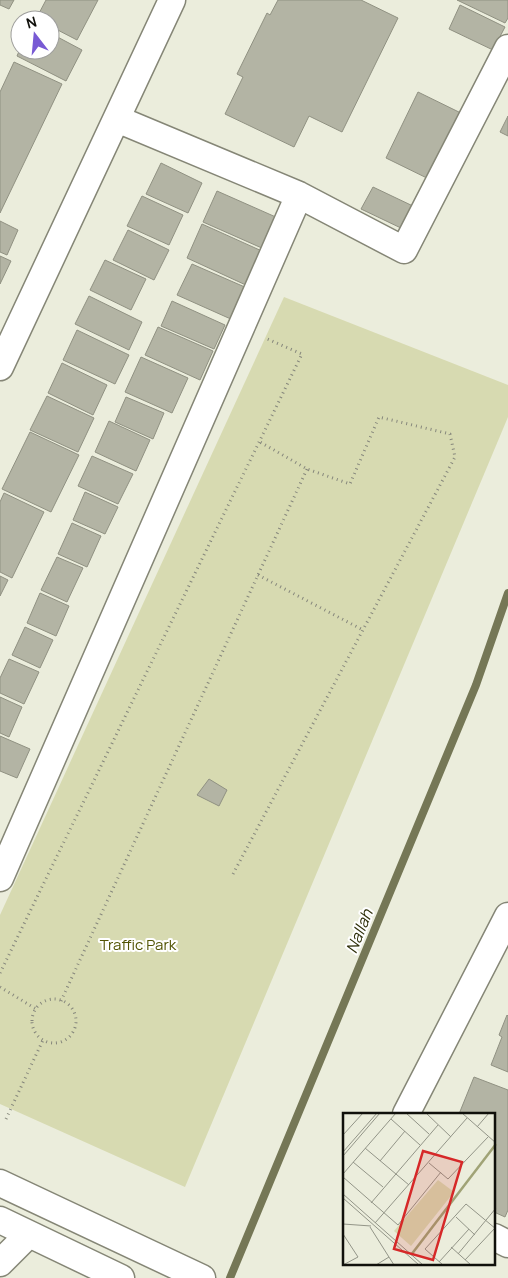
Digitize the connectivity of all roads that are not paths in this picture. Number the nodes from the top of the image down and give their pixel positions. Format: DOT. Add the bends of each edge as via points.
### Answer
graph roads {
  1 [pos="172,0"];
  2 [pos="508,48"];
  3 [pos="117,119"];
  4 [pos="299,195"];
  5 [pos="0,367"];
  6 [pos="0,878"];
  7 [pos="508,916"];
  8 [pos="407,1113"];
  9 [pos="0,1183"];
  10 [pos="0,1220"];
  11 [pos="30,1234"];
  12 [pos="496,1238"];
  13 [pos="508,1244"];
  14 [pos="0,1263"];
  15 [pos="121,1278"];
  16 [pos="202,1278"];
  1 -- 3 [label="street"];
  2 -- 4 [label="street" via="404,250"];
  3 -- 4 [label="street"];
  3 -- 5 [label="street"];
  4 -- 6 [label="street"];
  7 -- 8 [label="street"];
  9 -- 16 [label="street"];
  10 -- 11 [label="street"];
  11 -- 14 [label="street"];
  11 -- 15 [label="street"];
  12 -- 13 [label="street"];
}
